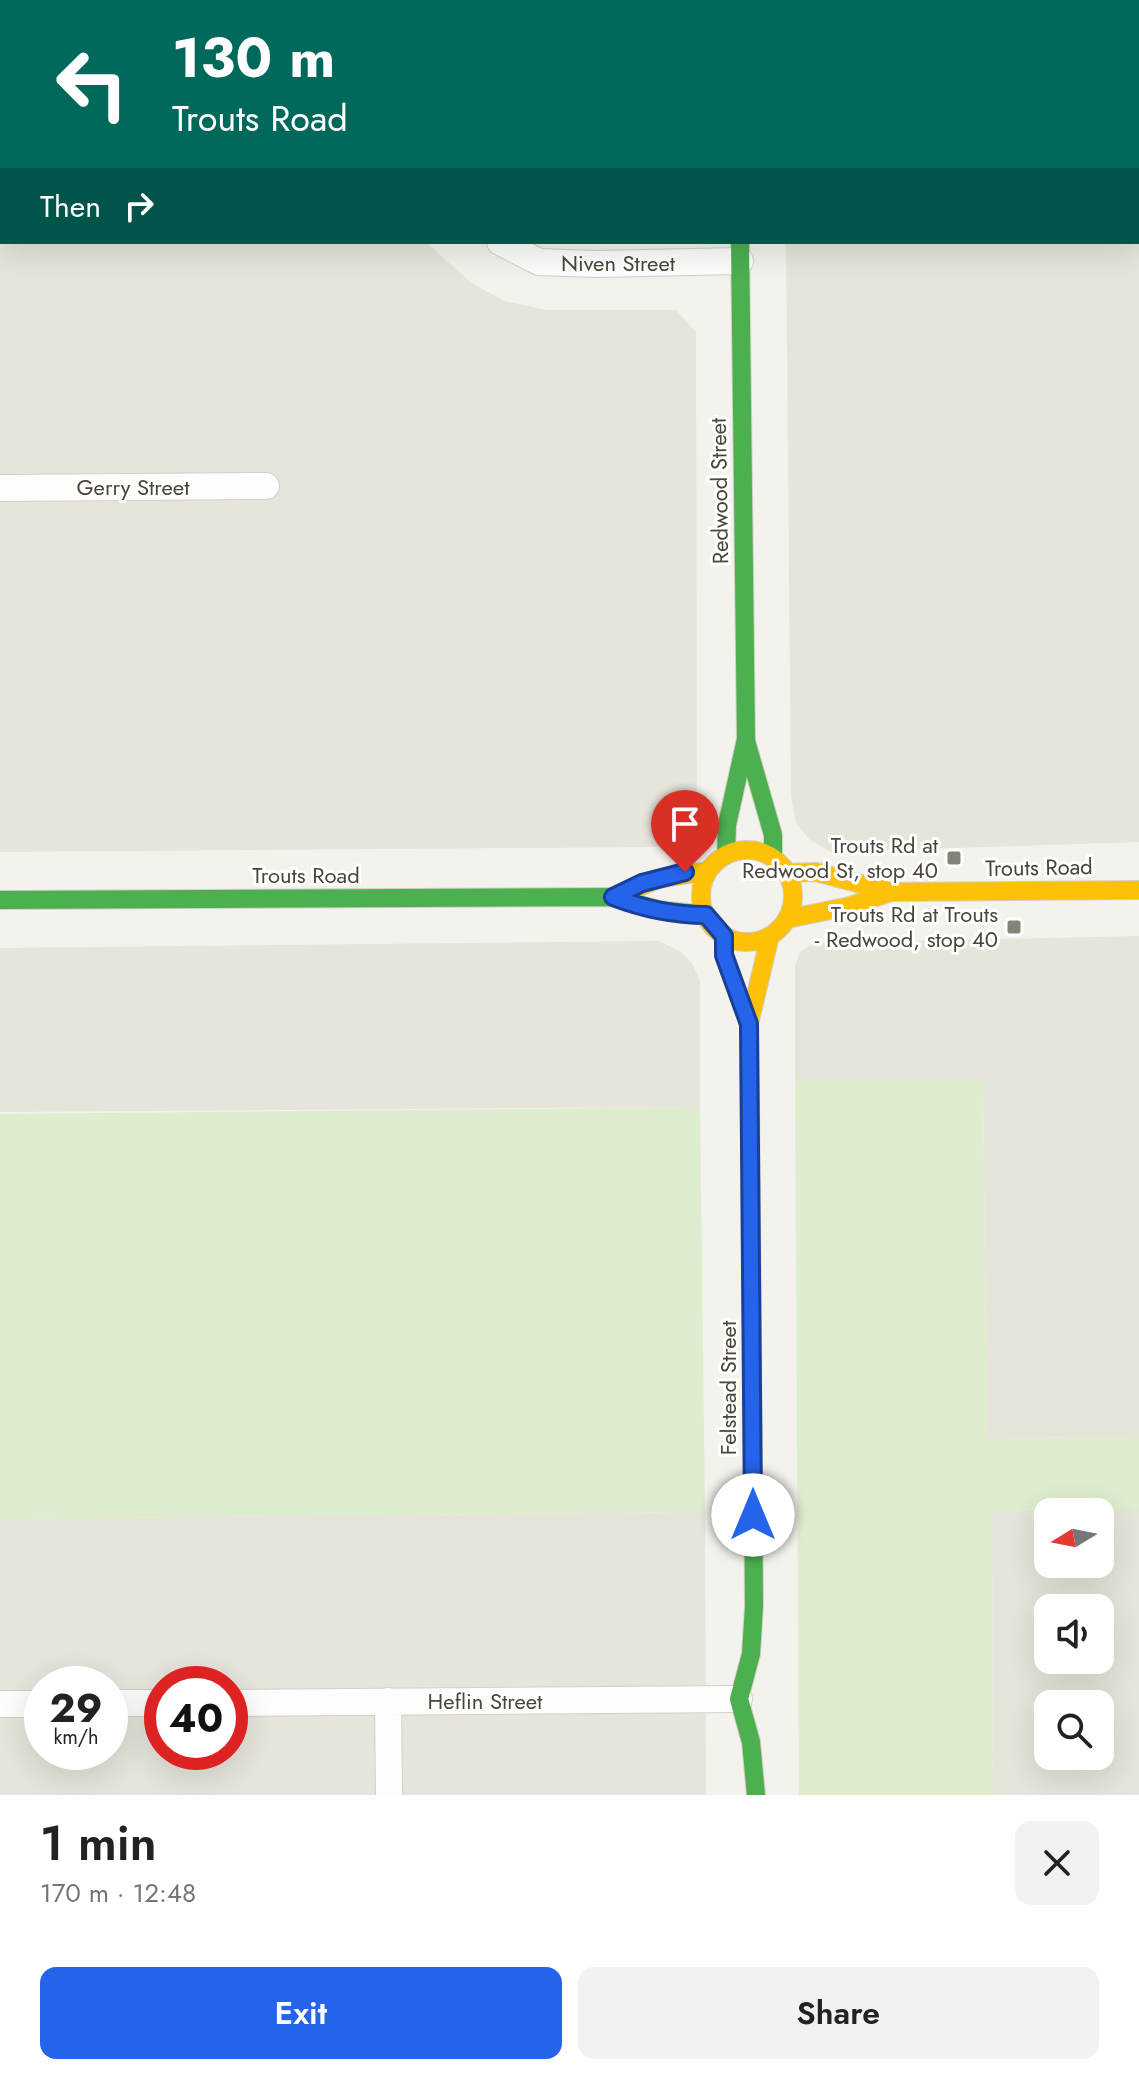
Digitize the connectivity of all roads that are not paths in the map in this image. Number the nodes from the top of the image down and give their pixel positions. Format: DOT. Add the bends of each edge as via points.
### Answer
graph roads {
  1 [pos="504,244"];
  2 [pos="740,252"];
  3 [pos="266,486"];
  4 [pos="0,488"];
  5 [pos="746,739"];
  6 [pos="726,855"];
  7 [pos="773,857"];
  8 [pos="708,871"];
  9 [pos="787,873"];
  10 [pos="1139,890"];
  11 [pos="891,892"];
  12 [pos="613,897"];
  13 [pos="0,900"];
  14 [pos="706,915"];
  15 [pos="787,919"];
  16 [pos="724,936"];
  17 [pos="770,936"];
  18 [pos="749,1024"];
  19 [pos="739,1699"];
  20 [pos="388,1701"];
  21 [pos="248,1703"];
  22 [pos="0,1704"];
  23 [pos="24,1704"];
  24 [pos="389,1795"];
  25 [pos="756,1795"];
  1 -- 2 [label="street, Niven Street" via="539,262 596,264"];
  2 -- 5 [label="street, Redwood Street"];
  3 -- 4 [label="street, Gerry Street"];
  5 -- 6 [label="street, Redwood Street" via="727,825"];
  5 -- 7 [label="street, Redwood Street" via="773,835"];
  6 -- 7 [label="street" via="750,849"];
  6 -- 8 [label="street"];
  7 -- 9 [label="street"];
  8 -- 12 [label="street, Trouts Road" via="642,883"];
  8 -- 14 [label="street" via="701,900"];
  9 -- 11 [label="street, Trouts Road" via="816,872"];
  9 -- 15 [label="street" via="793,888"];
  10 -- 11 [label="street, Trouts Road"];
  11 -- 15 [label="street, Trouts Road"];
  12 -- 13 [label="street, Trouts Road"];
  12 -- 14 [label="street, Trouts Road" via="643,909"];
  14 -- 16 [label="street"];
  15 -- 17 [label="street"];
  16 -- 17 [label="street" via="755,941"];
  16 -- 18 [label="street, Felstead Street" via="724,955"];
  17 -- 18 [label="street, Felstead Street"];
  18 -- 19 [label="street, Felstead Street" via="754,1606 751,1654"];
  19 -- 20 [label="street, Heflin Street"];
  19 -- 25 [label="street" via="751,1742"];
  20 -- 21 [label="street, Heflin Street"];
  20 -- 24 [label="street"];
  22 -- 23 [label="street"];
}
